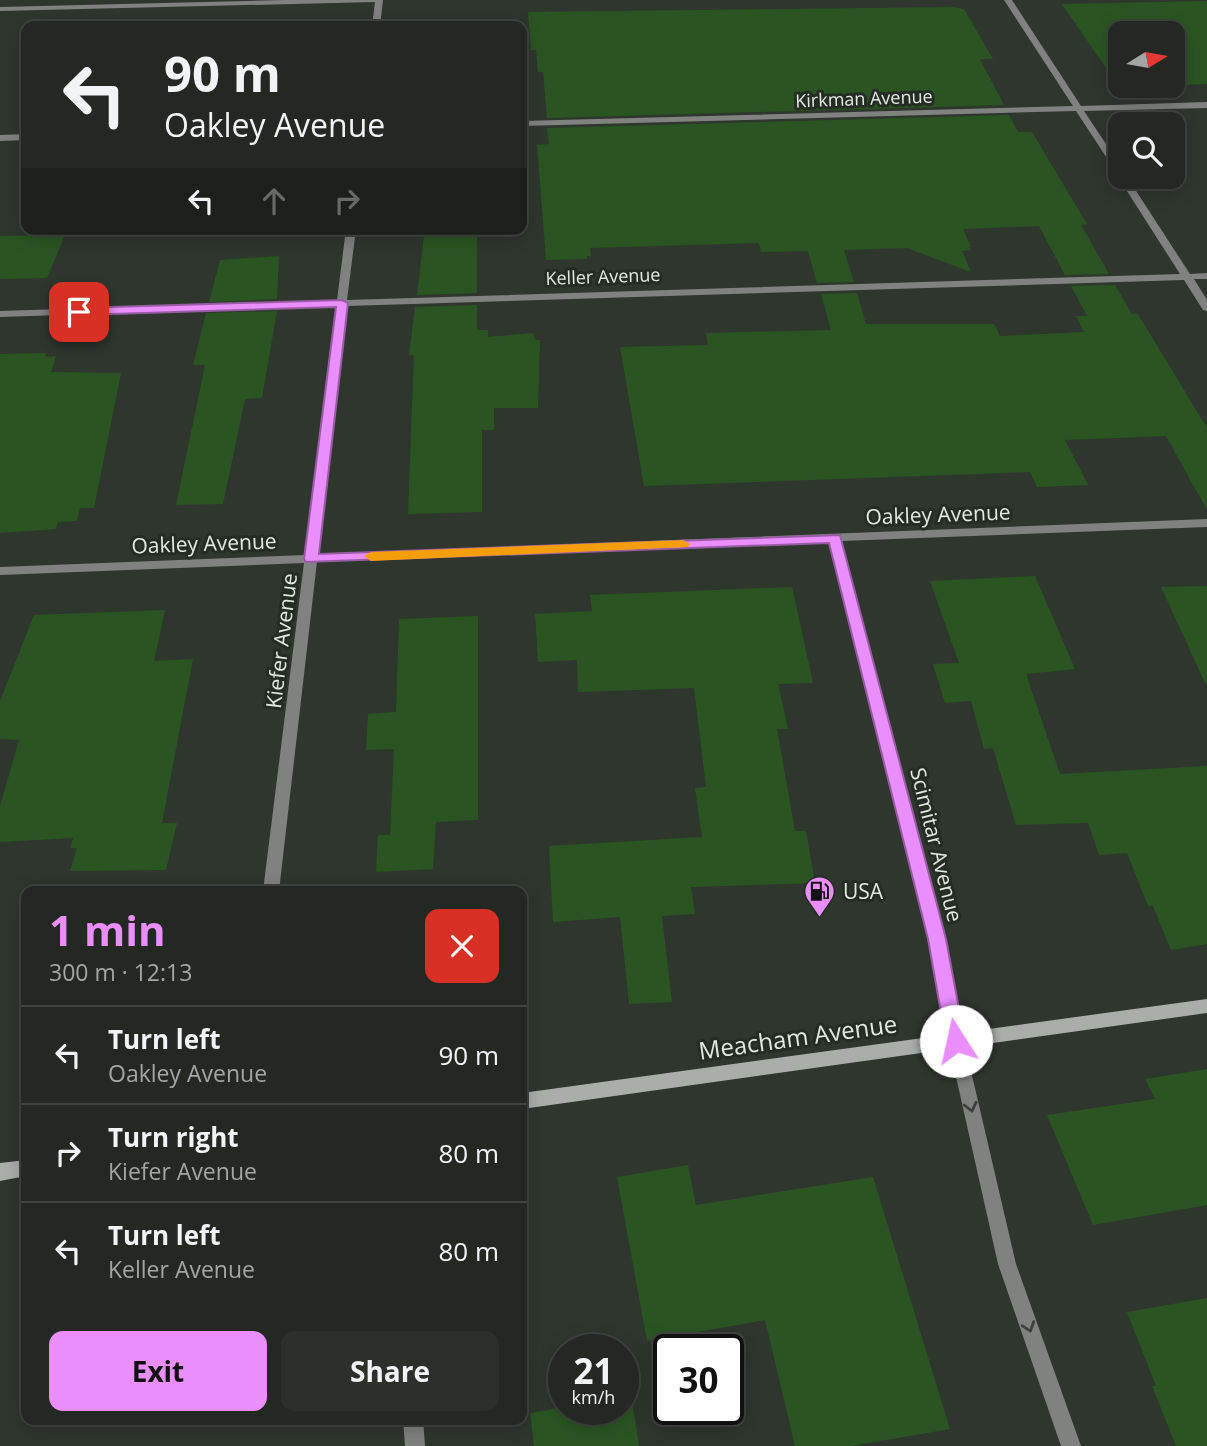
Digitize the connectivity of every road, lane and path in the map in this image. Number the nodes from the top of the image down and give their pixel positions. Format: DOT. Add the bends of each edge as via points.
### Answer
graph roads {
  1 [pos="379,0"];
  2 [pos="1008,0"];
  3 [pos="0,9"];
  4 [pos="377,21"];
  5 [pos="1207,105"];
  6 [pos="1079,108"];
  7 [pos="527,124"];
  8 [pos="21,137"];
  9 [pos="0,138"];
  10 [pos="1108,153"];
  11 [pos="1131,189"];
  12 [pos="350,235"];
  13 [pos="1207,275"];
  14 [pos="1187,276"];
  15 [pos="342,303"];
  16 [pos="1207,307"];
  17 [pos="0,314"];
  18 [pos="1207,523"];
  19 [pos="835,538"];
  20 [pos="312,559"];
  21 [pos="0,571"];
  22 [pos="272,886"];
  23 [pos="1207,1006"];
  24 [pos="956,1041"];
  25 [pos="527,1100"];
  26 [pos="21,1169"];
  27 [pos="0,1172"];
  28 [pos="413,1425"];
  29 [pos="415,1446"];
  30 [pos="1071,1446"];
  1 -- 3 [label="street"];
  1 -- 4 [label="street"];
  2 -- 6 [label="street"];
  5 -- 6 [label="street, Kirkman Avenue"];
  6 -- 7 [label="street, Kirkman Avenue"];
  6 -- 10 [label="street"];
  8 -- 9 [label="street"];
  11 -- 14 [label="street"];
  12 -- 15 [label="street, Kiefer Avenue"];
  13 -- 14 [label="street, Keller Avenue"];
  14 -- 15 [label="street, Keller Avenue"];
  14 -- 16 [label="street"];
  15 -- 17 [label="street, Keller Avenue"];
  15 -- 20 [label="street, Kiefer Avenue"];
  18 -- 19 [label="street, Oakley Avenue"];
  19 -- 20 [label="street, Oakley Avenue"];
  19 -- 24 [label="street, Scimitar Avenue" via="937,939"];
  20 -- 21 [label="street, Oakley Avenue"];
  20 -- 22 [label="street, Kiefer Avenue"];
  23 -- 24 [label="main road, Meacham Avenue"];
  24 -- 25 [label="main road, Meacham Avenue"];
  24 -- 30 [label="street, Scimitar Avenue, one-way" via="1007,1264"];
  26 -- 27 [label="main road"];
  28 -- 29 [label="street"];
}
